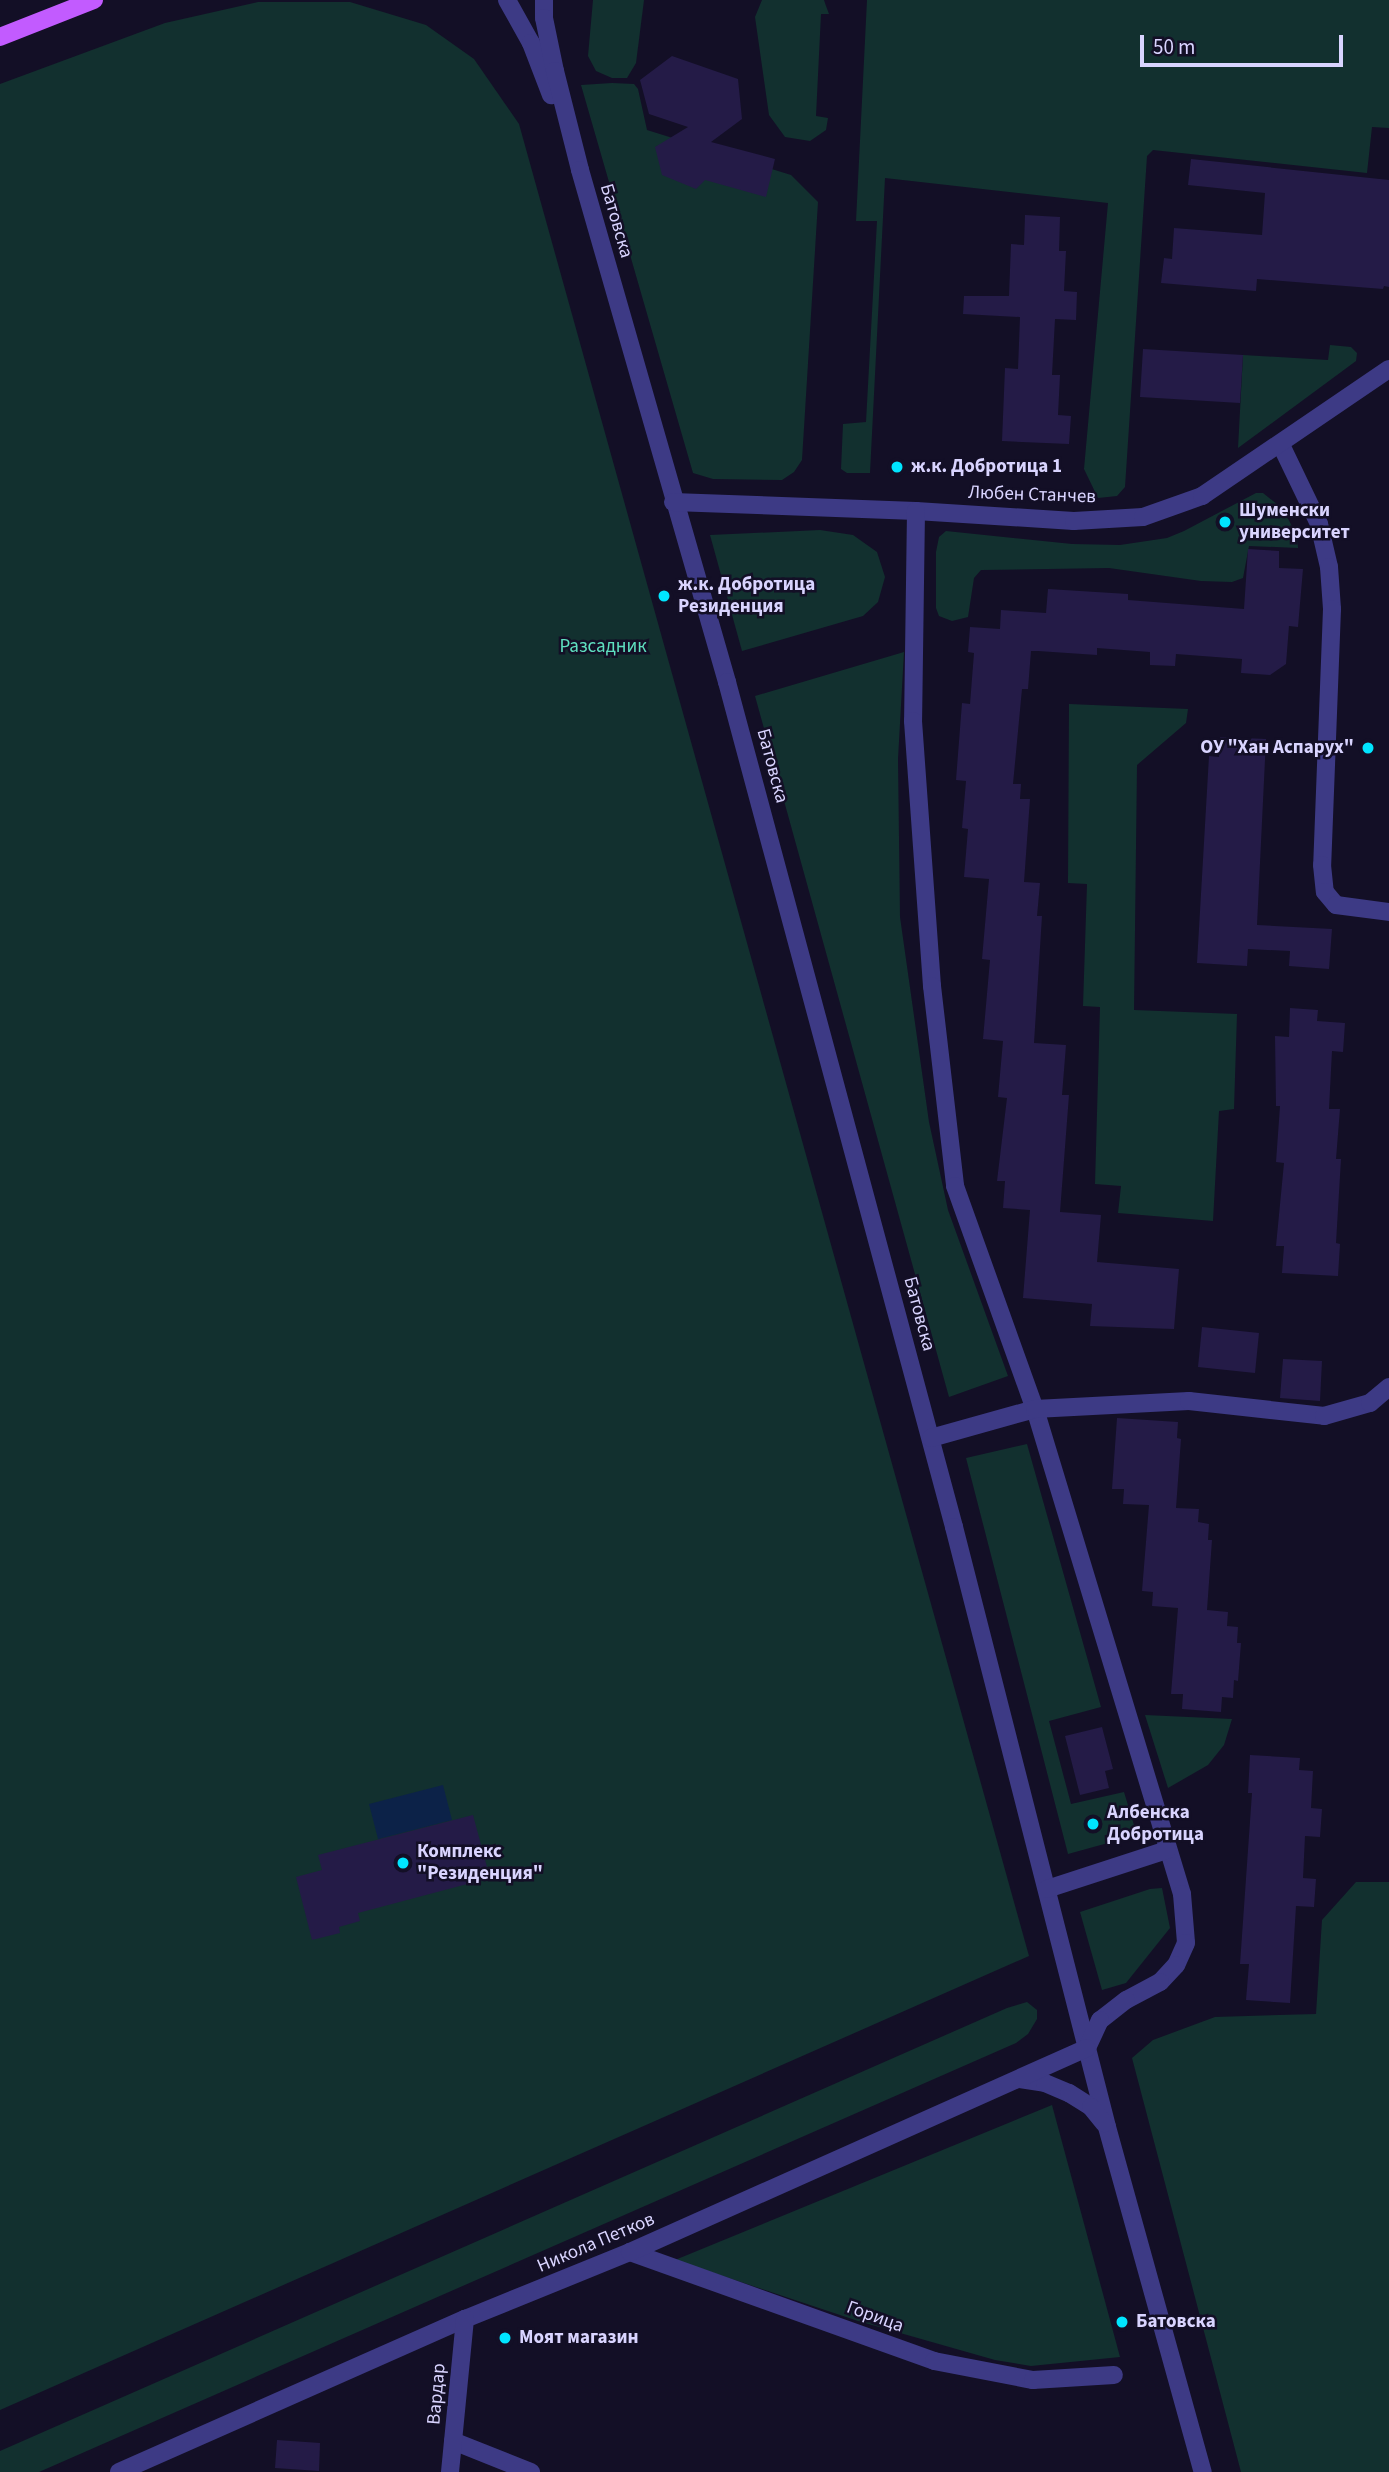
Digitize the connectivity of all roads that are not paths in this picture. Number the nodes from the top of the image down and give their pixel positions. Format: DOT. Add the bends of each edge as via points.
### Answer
graph roads {
  1 [pos="94,0"];
  2 [pos="507,0"];
  3 [pos="544,0"];
  4 [pos="0,37"];
  5 [pos="580,170"];
  6 [pos="1389,369"];
  7 [pos="1281,445"];
  8 [pos="673,502"];
  9 [pos="916,511"];
  10 [pos="1389,912"];
  11 [pos="1389,1387"];
  12 [pos="1035,1409"];
  13 [pos="931,1438"];
  14 [pos="1167,1850"];
  15 [pos="1047,1889"];
  16 [pos="1087,2048"];
  17 [pos="1020,2079"];
  18 [pos="1107,2127"];
  19 [pos="630,2252"];
  20 [pos="465,2319"];
  21 [pos="1114,2375"];
  22 [pos="453,2441"];
  23 [pos="138,2468"];
  24 [pos="120,2472"];
  25 [pos="450,2472"];
  26 [pos="531,2472"];
  27 [pos="1203,2472"];
  1 -- 4 [label="main road"];
  2 -- 5 [label="street, Батовска" via="531,43"];
  3 -- 5 [label="street, Батовска" via="555,71"];
  5 -- 8 [label="street, Батовска"];
  6 -- 7 [label="street, Любен Станчев"];
  7 -- 9 [label="street, Любен Станчев" via="1202,496 1143,517 1074,521"];
  7 -- 10 [label="street" via="1319,524 1329,567 1332,609 1322,864 1325,892 1336,905"];
  8 -- 9 [label="street, Любен Станчев"];
  8 -- 13 [label="street, Батовска" via="731,695"];
  9 -- 12 [label="street" via="912,721 932,986 955,1186"];
  11 -- 12 [label="street" via="1370,1403 1324,1416 1189,1401"];
  12 -- 13 [label="street"];
  12 -- 14 [label="street"];
  13 -- 15 [label="street, Батовска"];
  14 -- 15 [label="street"];
  14 -- 16 [label="street" via="1182,1894 1186,1943 1176,1965 1160,1982 1100,2021"];
  15 -- 16 [label="street, Батовска"];
  16 -- 17 [label="street, Никола Петков"];
  16 -- 18 [label="street, Батовска"];
  17 -- 18 [label="street" via="1069,2093"];
  17 -- 19 [label="street, Никола Петков"];
  18 -- 27 [label="street, Батовска"];
  19 -- 20 [label="street, Никола Петков"];
  19 -- 21 [label="street, Горица" via="934,2361 1033,2380"];
  20 -- 22 [label="street, Вардар"];
  20 -- 23 [label="street, Никола Петков"];
  22 -- 25 [label="street, Вардар"];
  22 -- 26 [label="street"];
  23 -- 24 [label="street, Никола Петков"];
}
